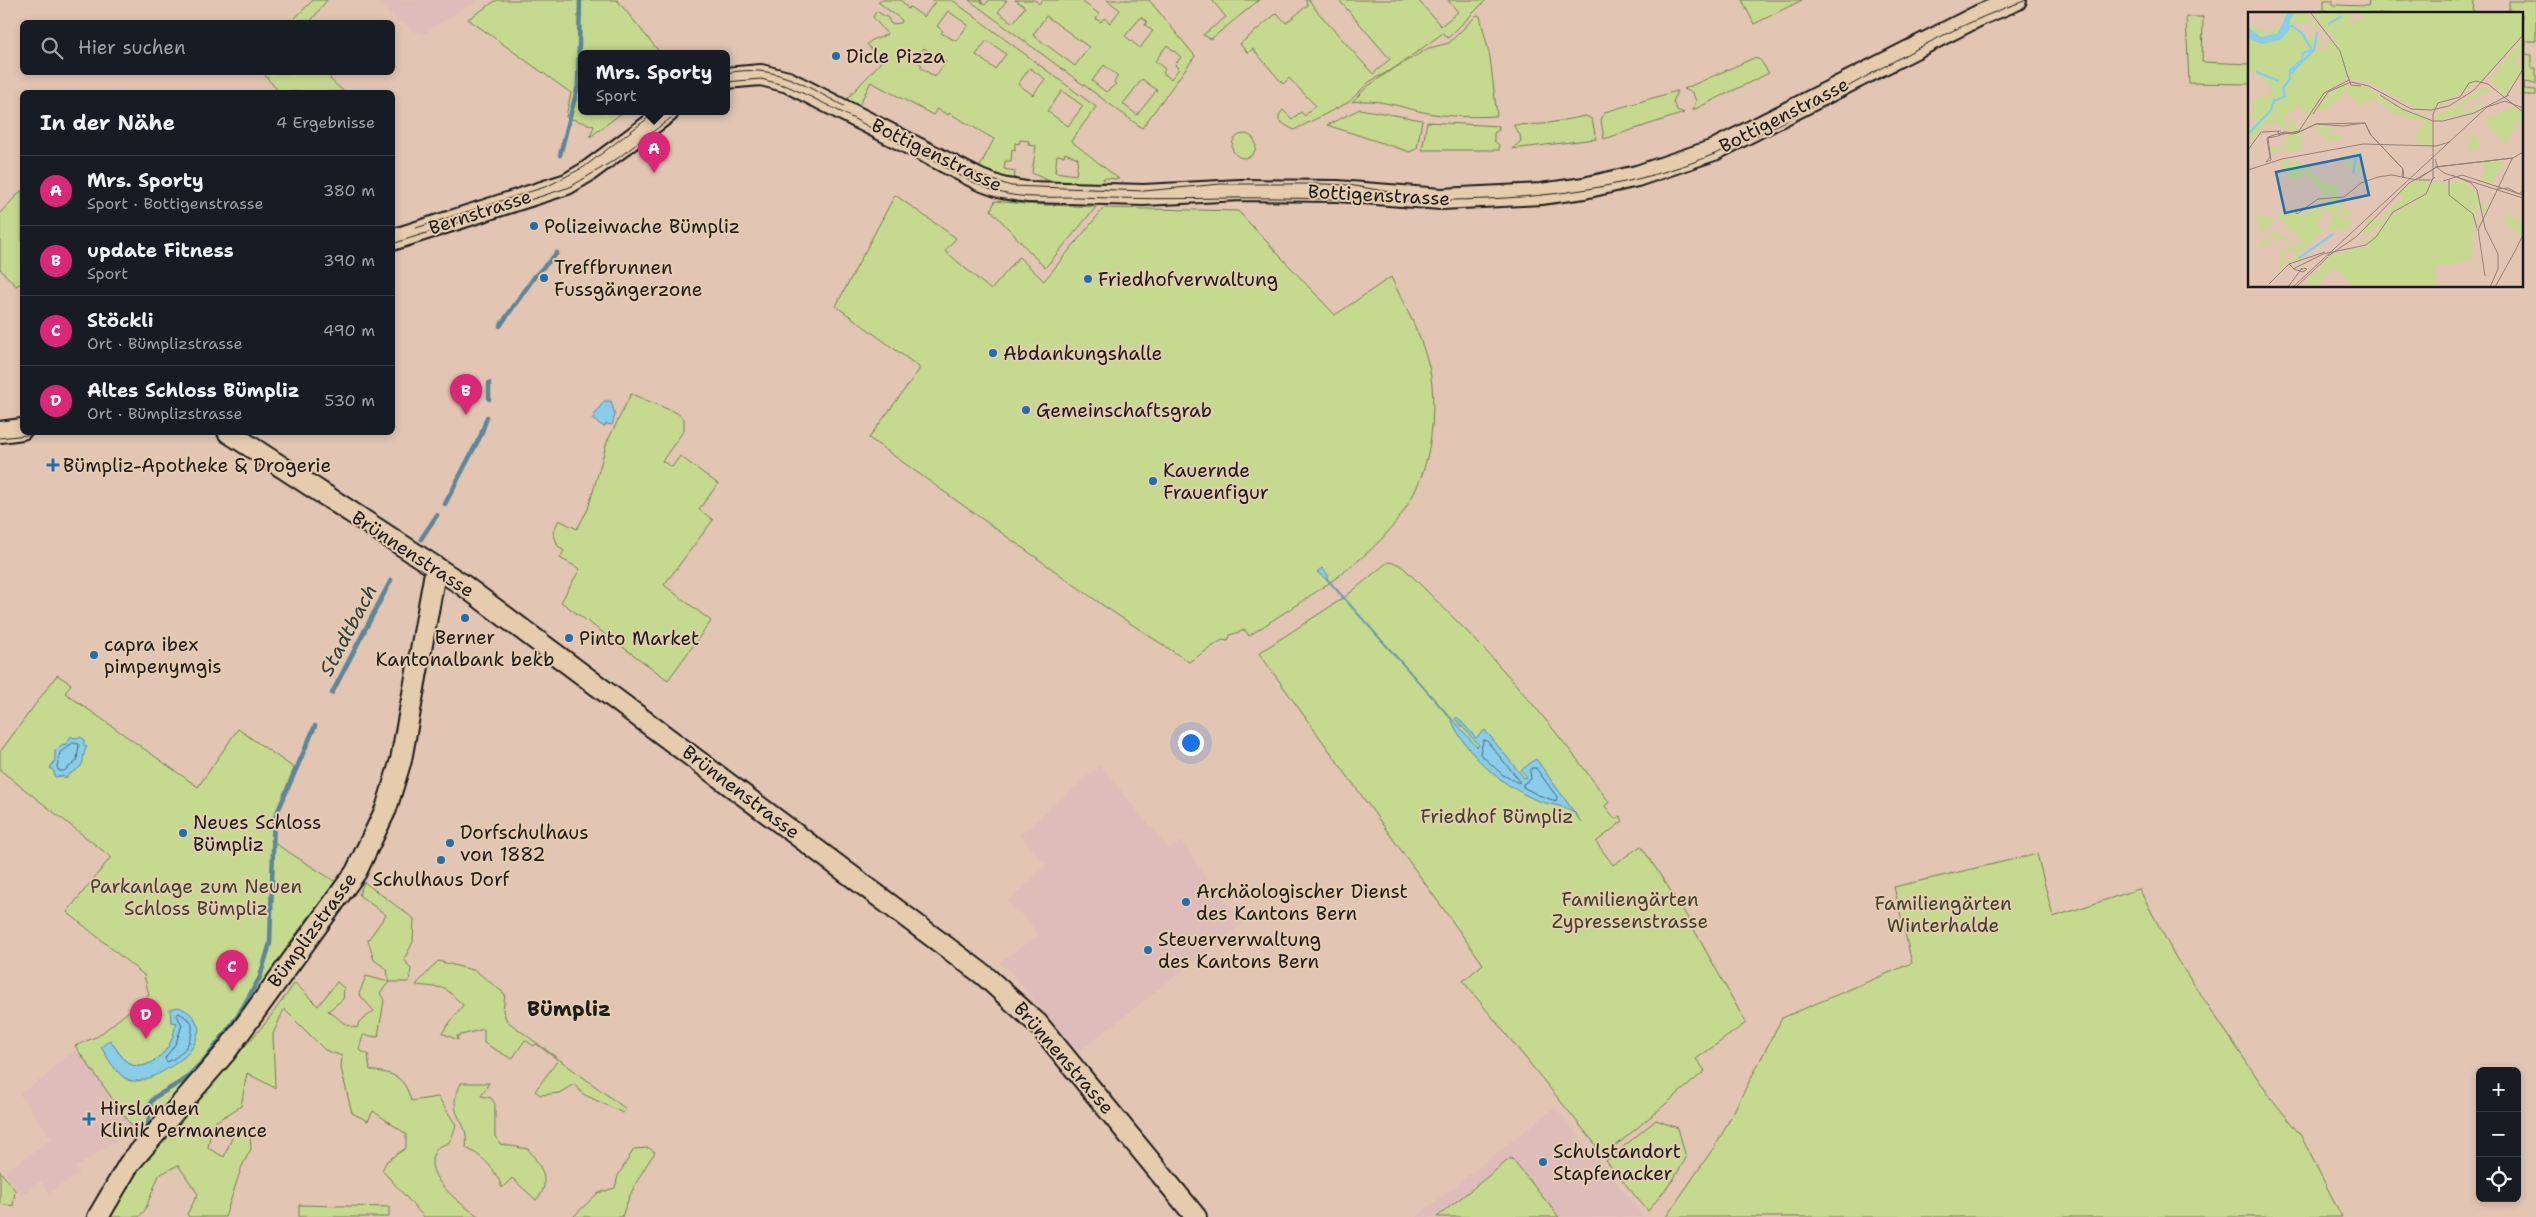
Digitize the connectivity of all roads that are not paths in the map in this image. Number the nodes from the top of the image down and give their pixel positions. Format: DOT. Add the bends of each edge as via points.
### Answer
graph roads {
  1 [pos="2016,0"];
  2 [pos="730,78"];
  3 [pos="664,115"];
  4 [pos="395,239"];
  5 [pos="20,429"];
  6 [pos="0,432"];
  7 [pos="233,435"];
  8 [pos="436,567"];
  9 [pos="98,1217"];
  10 [pos="1196,1217"];
  1 -- 2 [label="street, Bottigenstrasse" via="1698,157 1601,185 1495,197 1406,198 1337,191 1144,195 1010,190 980,180 788,82 757,75"];
  3 -- 4 [label="street, Bernstrasse" via="567,184"];
  5 -- 6 [label="street"];
  7 -- 8 [label="street, Brünnenstrasse"];
  8 -- 9 [label="street, Bümplizstrasse" via="402,760 386,809 356,872 225,1053 129,1164"];
  8 -- 10 [label="street, Brünnenstrasse" via="873,891 1019,1005"];
}
